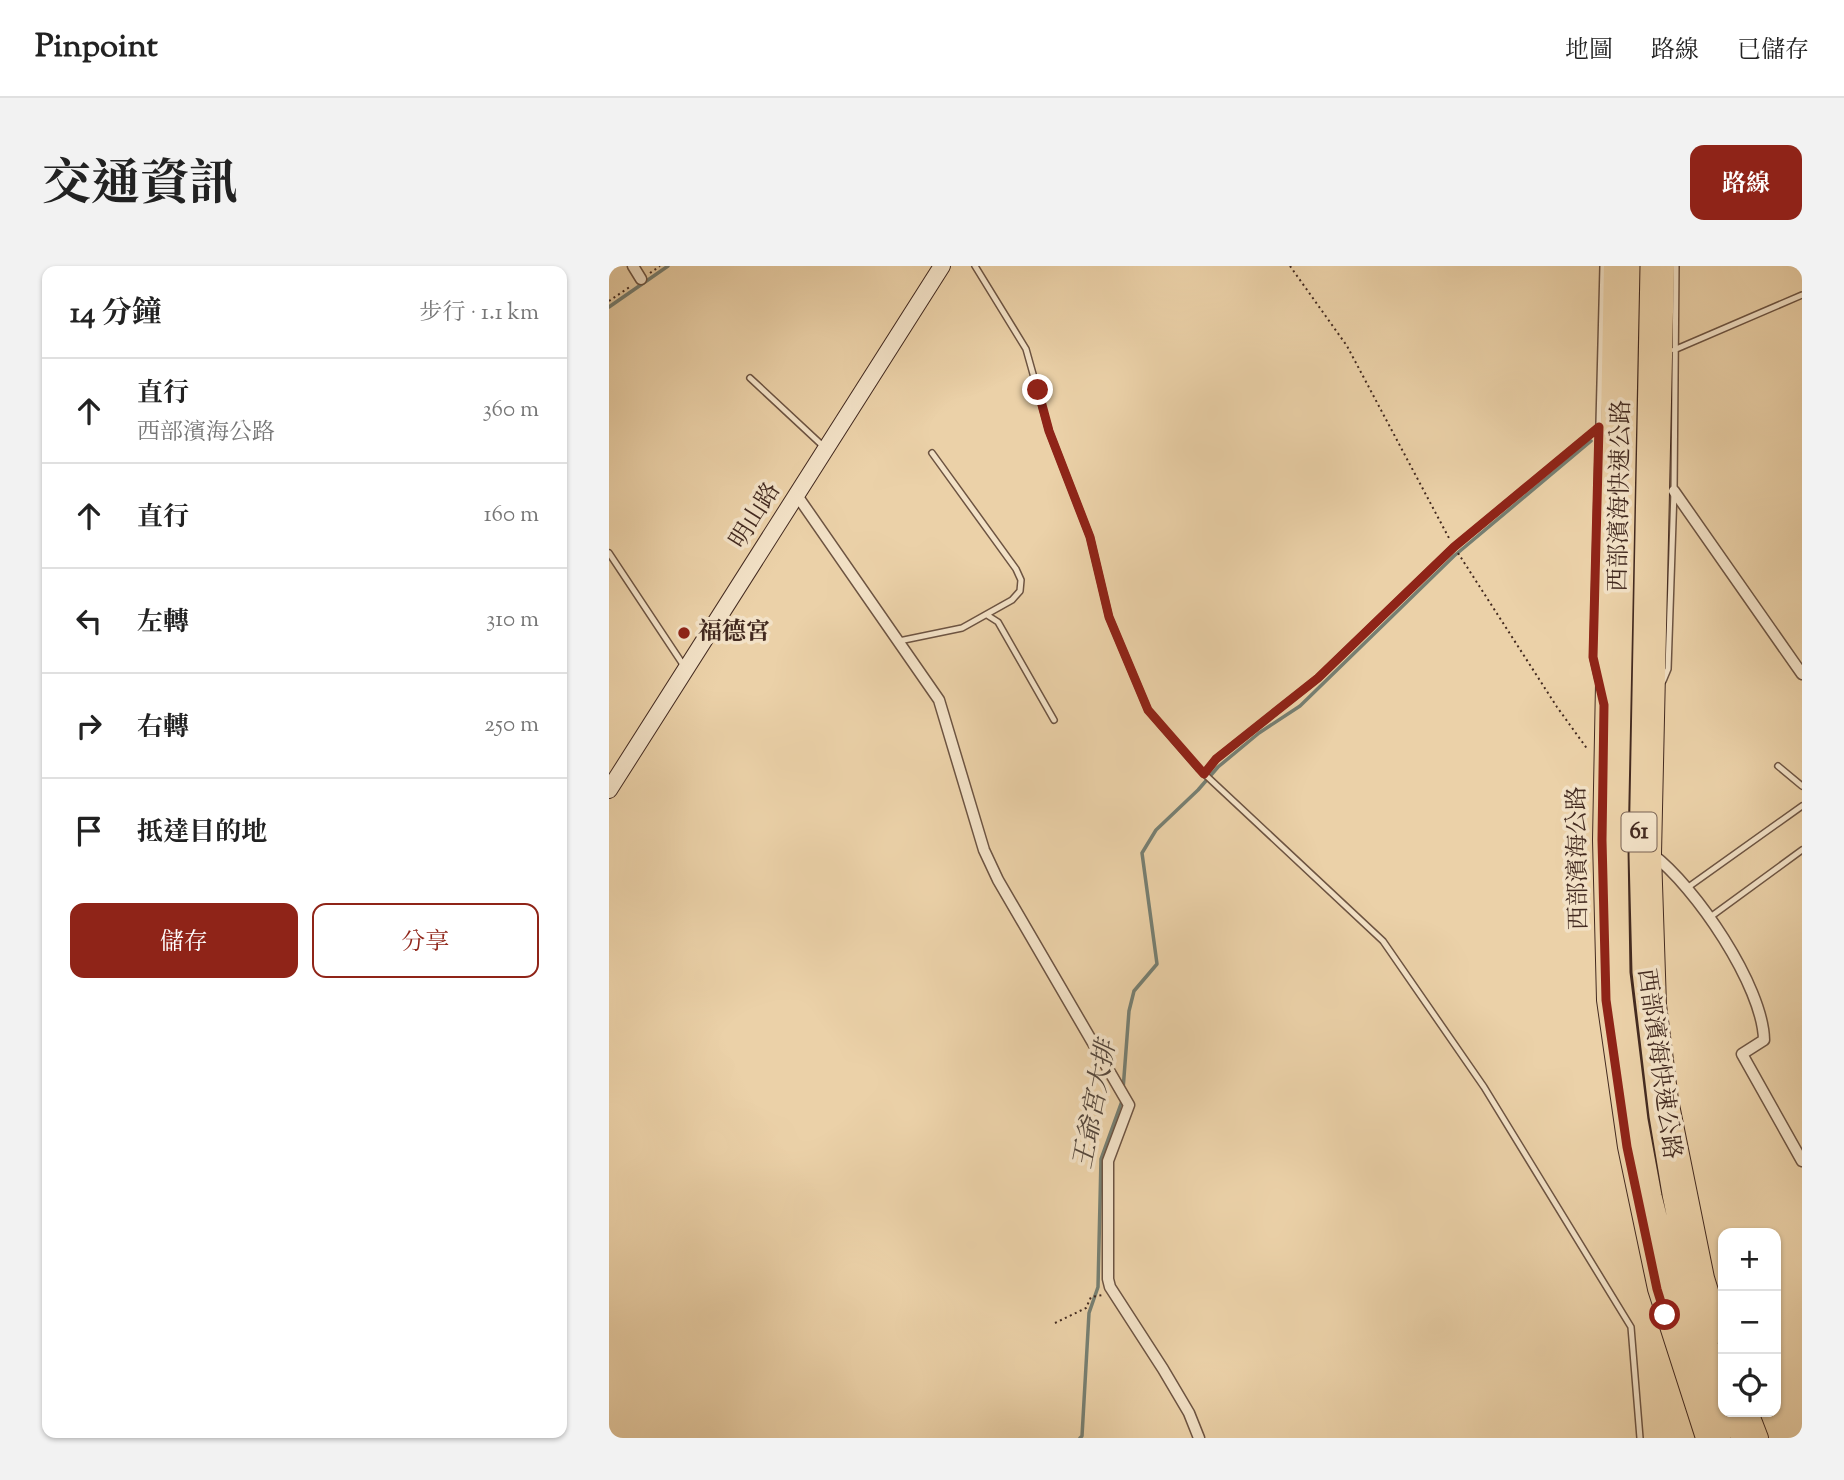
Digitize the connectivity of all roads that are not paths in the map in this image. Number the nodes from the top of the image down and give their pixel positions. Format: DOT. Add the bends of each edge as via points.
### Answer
graph roads {
  1 [pos="633,266"];
  2 [pos="941,266"];
  3 [pos="975,266"];
  4 [pos="1603,266"];
  5 [pos="1613,266"];
  6 [pos="1630,266"];
  7 [pos="1650,266"];
  8 [pos="1665,266"];
  9 [pos="1676,266"];
  10 [pos="642,279"];
  11 [pos="1802,295"];
  12 [pos="1674,350"];
  13 [pos="750,378"];
  14 [pos="1599,427"];
  15 [pos="825,448"];
  16 [pos="932,453"];
  17 [pos="1674,491"];
  18 [pos="796,494"];
  19 [pos="609,553"];
  20 [pos="988,615"];
  21 [pos="898,641"];
  22 [pos="686,668"];
  23 [pos="1802,674"];
  24 [pos="1655,700"];
  25 [pos="1604,705"];
  26 [pos="1054,720"];
  27 [pos="1778,766"];
  28 [pos="1205,775"];
  29 [pos="1802,786"];
  30 [pos="609,790"];
  31 [pos="1802,806"];
  32 [pos="1802,850"];
  33 [pos="1652,854"];
  34 [pos="1687,888"];
  35 [pos="1709,918"];
  36 [pos="1802,1161"];
  37 [pos="1718,1320"];
  38 [pos="1718,1374"];
  39 [pos="1733,1417"];
  40 [pos="1751,1417"];
  41 [pos="1199,1438"];
  42 [pos="1640,1438"];
  43 [pos="1705,1438"];
  44 [pos="1721,1438"];
  45 [pos="1741,1438"];
  46 [pos="1759,1438"];
  1 -- 10 [label="street"];
  2 -- 15 [label="street, 明山路"];
  3 -- 28 [label="lane" via="1026,349 1049,431 1090,537 1109,617 1148,710"];
  4 -- 14 [label="lane"];
  5 -- 25 [label="main road, 西部濱海公路 / 61"];
  6 -- 44 [label="highway, 西部濱海快速公路 / 61" via="1619,973 1652,1196 1680,1308"];
  7 -- 38 [label="highway, 西部濱海快速公路 / 61" via="1639,855 1642,972 1672,1194 1694,1301"];
  8 -- 24 [label="main road, 61"];
  9 -- 12 [label="lane"];
  11 -- 12 [label="lane"];
  12 -- 17 [label="lane"];
  13 -- 15 [label="lane"];
  14 -- 25 [label="lane" via="1593,657"];
  14 -- 28 [label="lane" via="1454,547 1318,678 1216,759"];
  15 -- 18 [label="street, 明山路"];
  16 -- 20 [label="lane" via="1021,580 1020,591 1012,600"];
  17 -- 23 [label="street"];
  17 -- 24 [label="lane" via="1668,668"];
  18 -- 21 [label="street"];
  18 -- 22 [label="street, 明山路"];
  19 -- 22 [label="lane"];
  20 -- 21 [label="lane" via="962,628"];
  20 -- 26 [label="lane" via="997,622"];
  21 -- 41 [label="street" via="939,700 984,850 998,880 1129,1105 1108,1161 1108,1279 1189,1413"];
  22 -- 30 [label="street, 明山路"];
  24 -- 33 [label="main road, 61"];
  25 -- 43 [label="main road, 西部濱海公路 / 61" via="1606,1000 1627,1147 1657,1289"];
  27 -- 29 [label="lane"];
  28 -- 42 [label="lane" via="1383,941 1484,1087 1631,1327"];
  31 -- 34 [label="lane"];
  32 -- 35 [label="lane"];
  33 -- 34 [label="street"];
  33 -- 37 [label="main road, 61" via="1657,1005 1669,1100 1705,1278"];
  34 -- 35 [label="street"];
  35 -- 36 [label="street" via="1748,982 1764,1024 1764,1040 1742,1055"];
  39 -- 45 [label="highway"];
  40 -- 46 [label="main road"];
}
